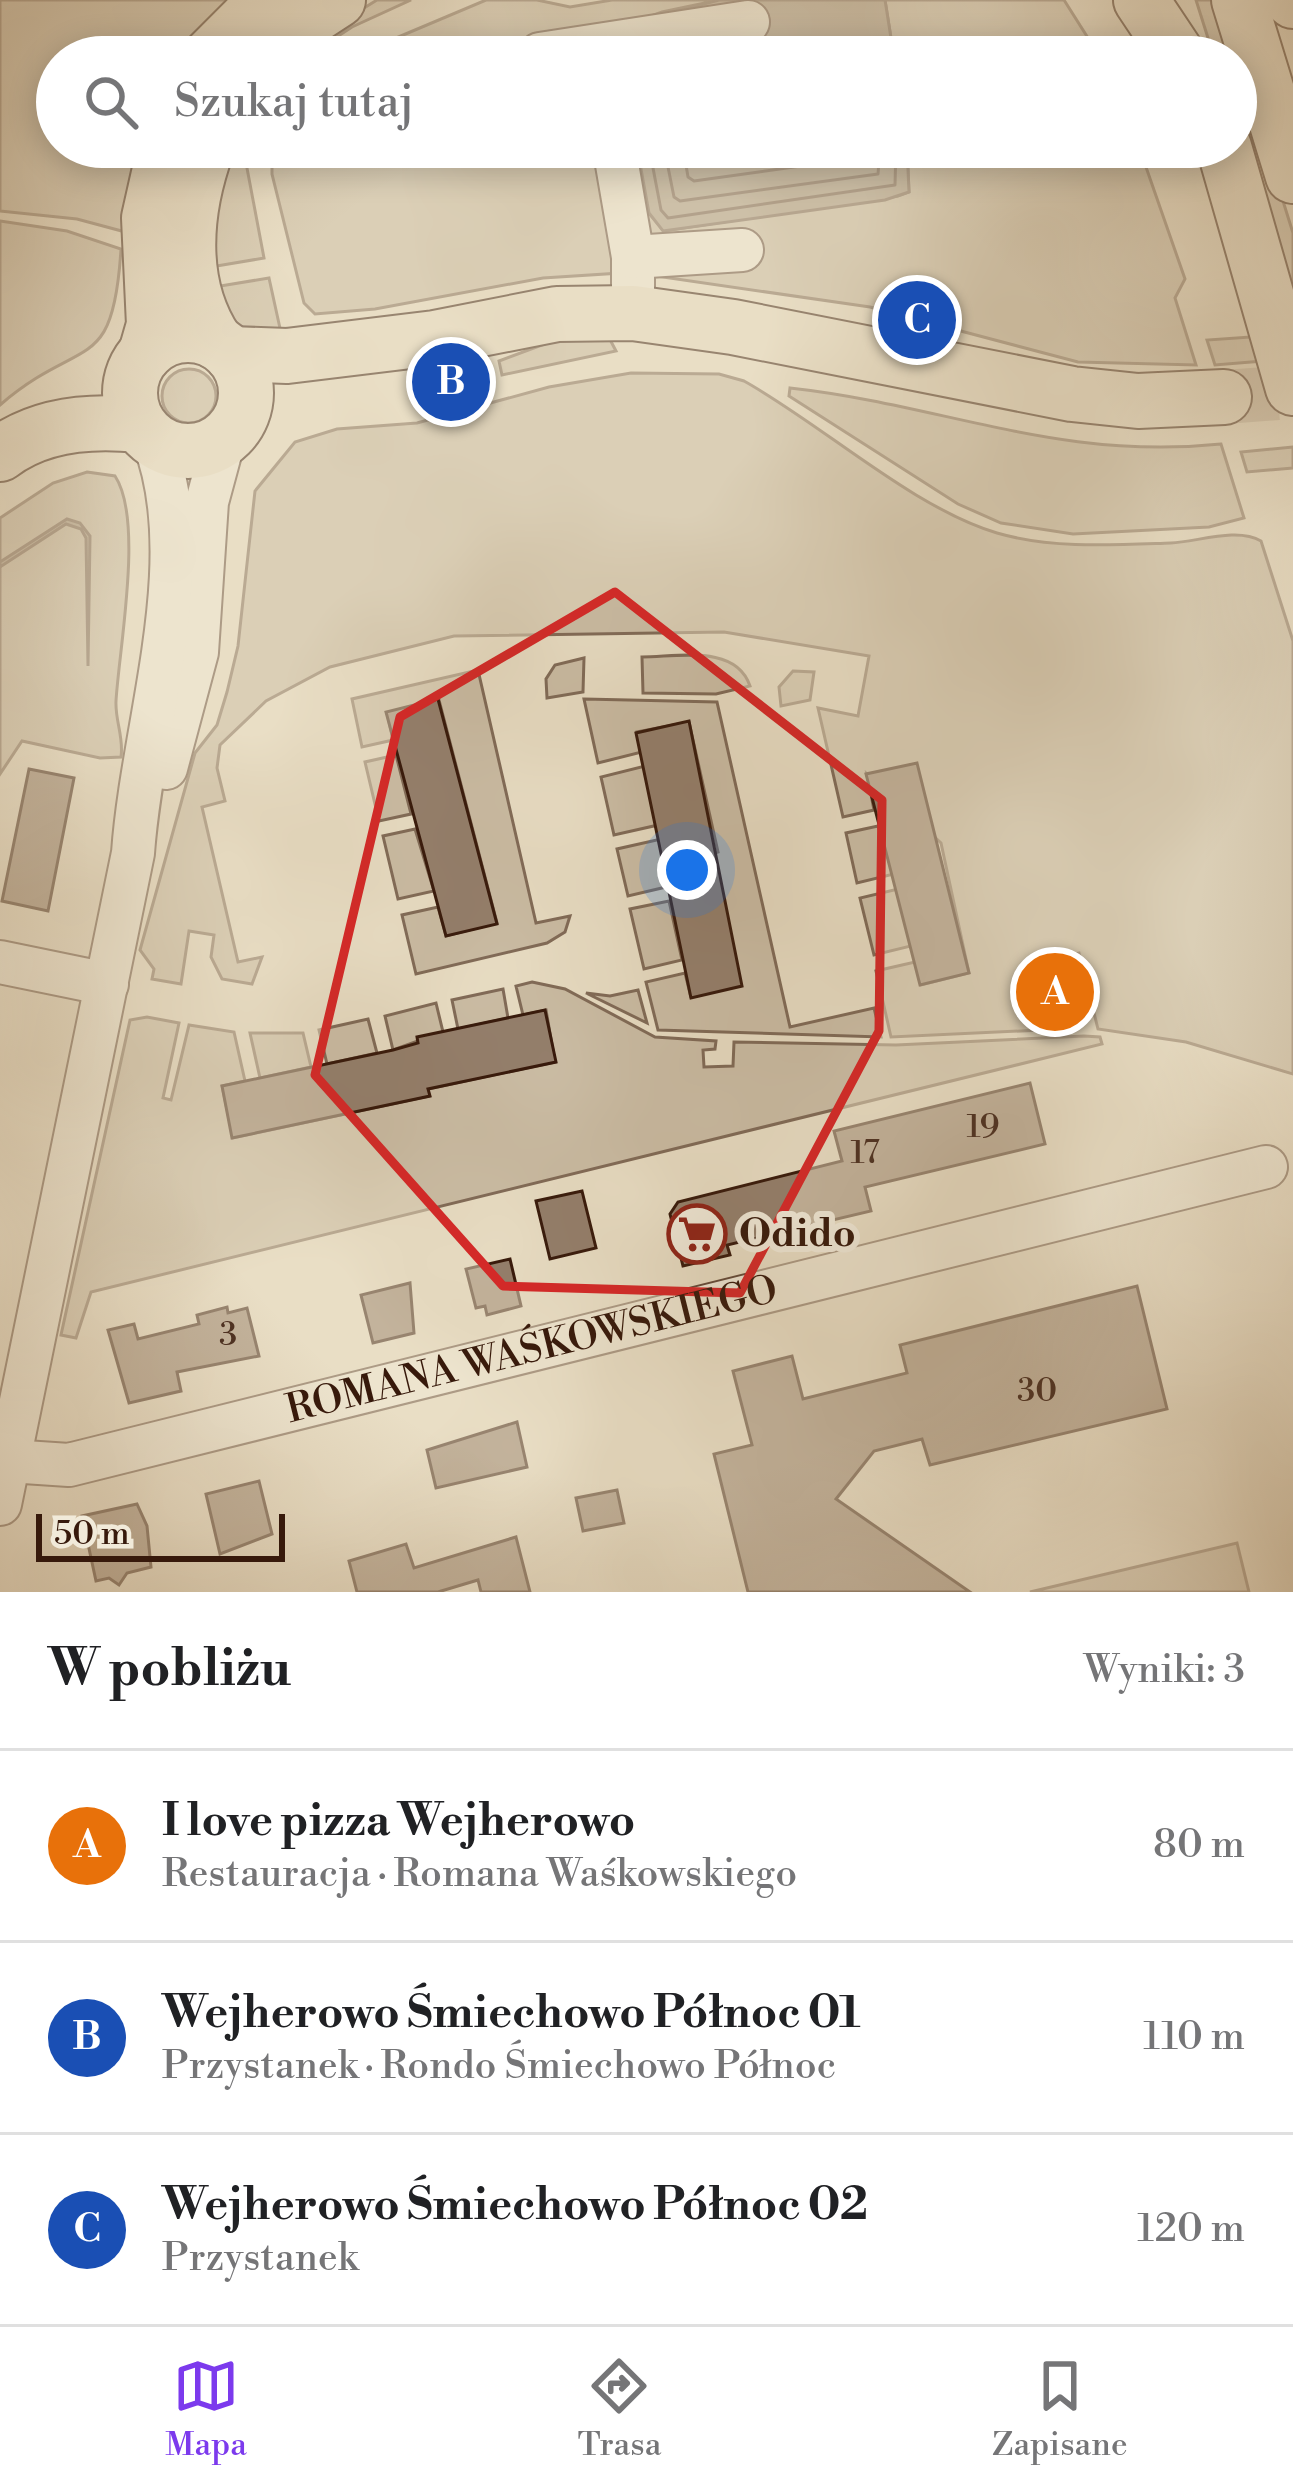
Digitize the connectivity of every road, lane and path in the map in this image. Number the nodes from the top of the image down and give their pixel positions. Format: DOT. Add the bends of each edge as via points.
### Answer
graph roads {
  1 [pos="266,0"];
  2 [pos="338,0"];
  3 [pos="1141,0"];
  4 [pos="1180,0"];
  5 [pos="1239,0"];
  6 [pos="748,22"];
  7 [pos="230,36"];
  8 [pos="285,36"];
  9 [pos="675,36"];
  10 [pos="1165,36"];
  11 [pos="1191,36"];
  12 [pos="1250,36"];
  13 [pos="1257,59"];
  14 [pos="160,168"];
  15 [pos="201,168"];
  16 [pos="618,168"];
  17 [pos="1230,168"];
  18 [pos="1293,176"];
  19 [pos="742,250"];
  20 [pos="633,257"];
  21 [pos="633,313"];
  22 [pos="435,338"];
  23 [pos="224,348"];
  24 [pos="140,361"];
  25 [pos="1293,388"];
  26 [pos="1224,397"];
  27 [pos="146,432"];
  28 [pos="230,432"];
  29 [pos="12,444"];
  30 [pos="177,664"];
  31 [pos="0,962"];
  32 [pos="107,984"];
  33 [pos="1266,1167"];
  34 [pos="9,1461"];
  35 [pos="0,1504"];
  1 -- 7 [label="main road"];
  2 -- 8 [label="main road"];
  3 -- 10 [label="main road"];
  4 -- 11 [label="main road"];
  5 -- 12 [label="main road"];
  6 -- 9 [label="street"];
  13 -- 18 [label="main road"];
  14 -- 24 [label="main road" via="148,218 154,325"];
  15 -- 23 [label="main road" via="188,245 200,318"];
  16 -- 20 [label="street"];
  17 -- 25 [label="main road"];
  19 -- 20 [label="street"];
  20 -- 21 [label="street"];
  21 -- 22 [label="main road" via="556,314"];
  21 -- 26 [label="main road" via="1072,394"];
  22 -- 23 [label="main road" via="287,356"];
  22 -- 28 [label="main road" via="296,393"];
  23 -- 24 [label="main road" via="179,335"];
  23 -- 28 [label="main road" via="246,388"];
  24 -- 27 [label="main road" via="130,388"];
  24 -- 29 [label="main road" via="62,395"];
  27 -- 28 [label="main road" via="189,451"];
  27 -- 29 [label="main road" via="93,422"];
  27 -- 30 [label="street" via="171,502"];
  28 -- 30 [label="street" via="207,502 205,588"];
  30 -- 32 [label="street" via="162,782 133,853"];
  31 -- 32 [label="street"];
  32 -- 34 [label="street"];
  33 -- 34 [label="street, ROMANA WAŚKOWSKIEGO" via="69,1465"];
  34 -- 35 [label="street"];
}
